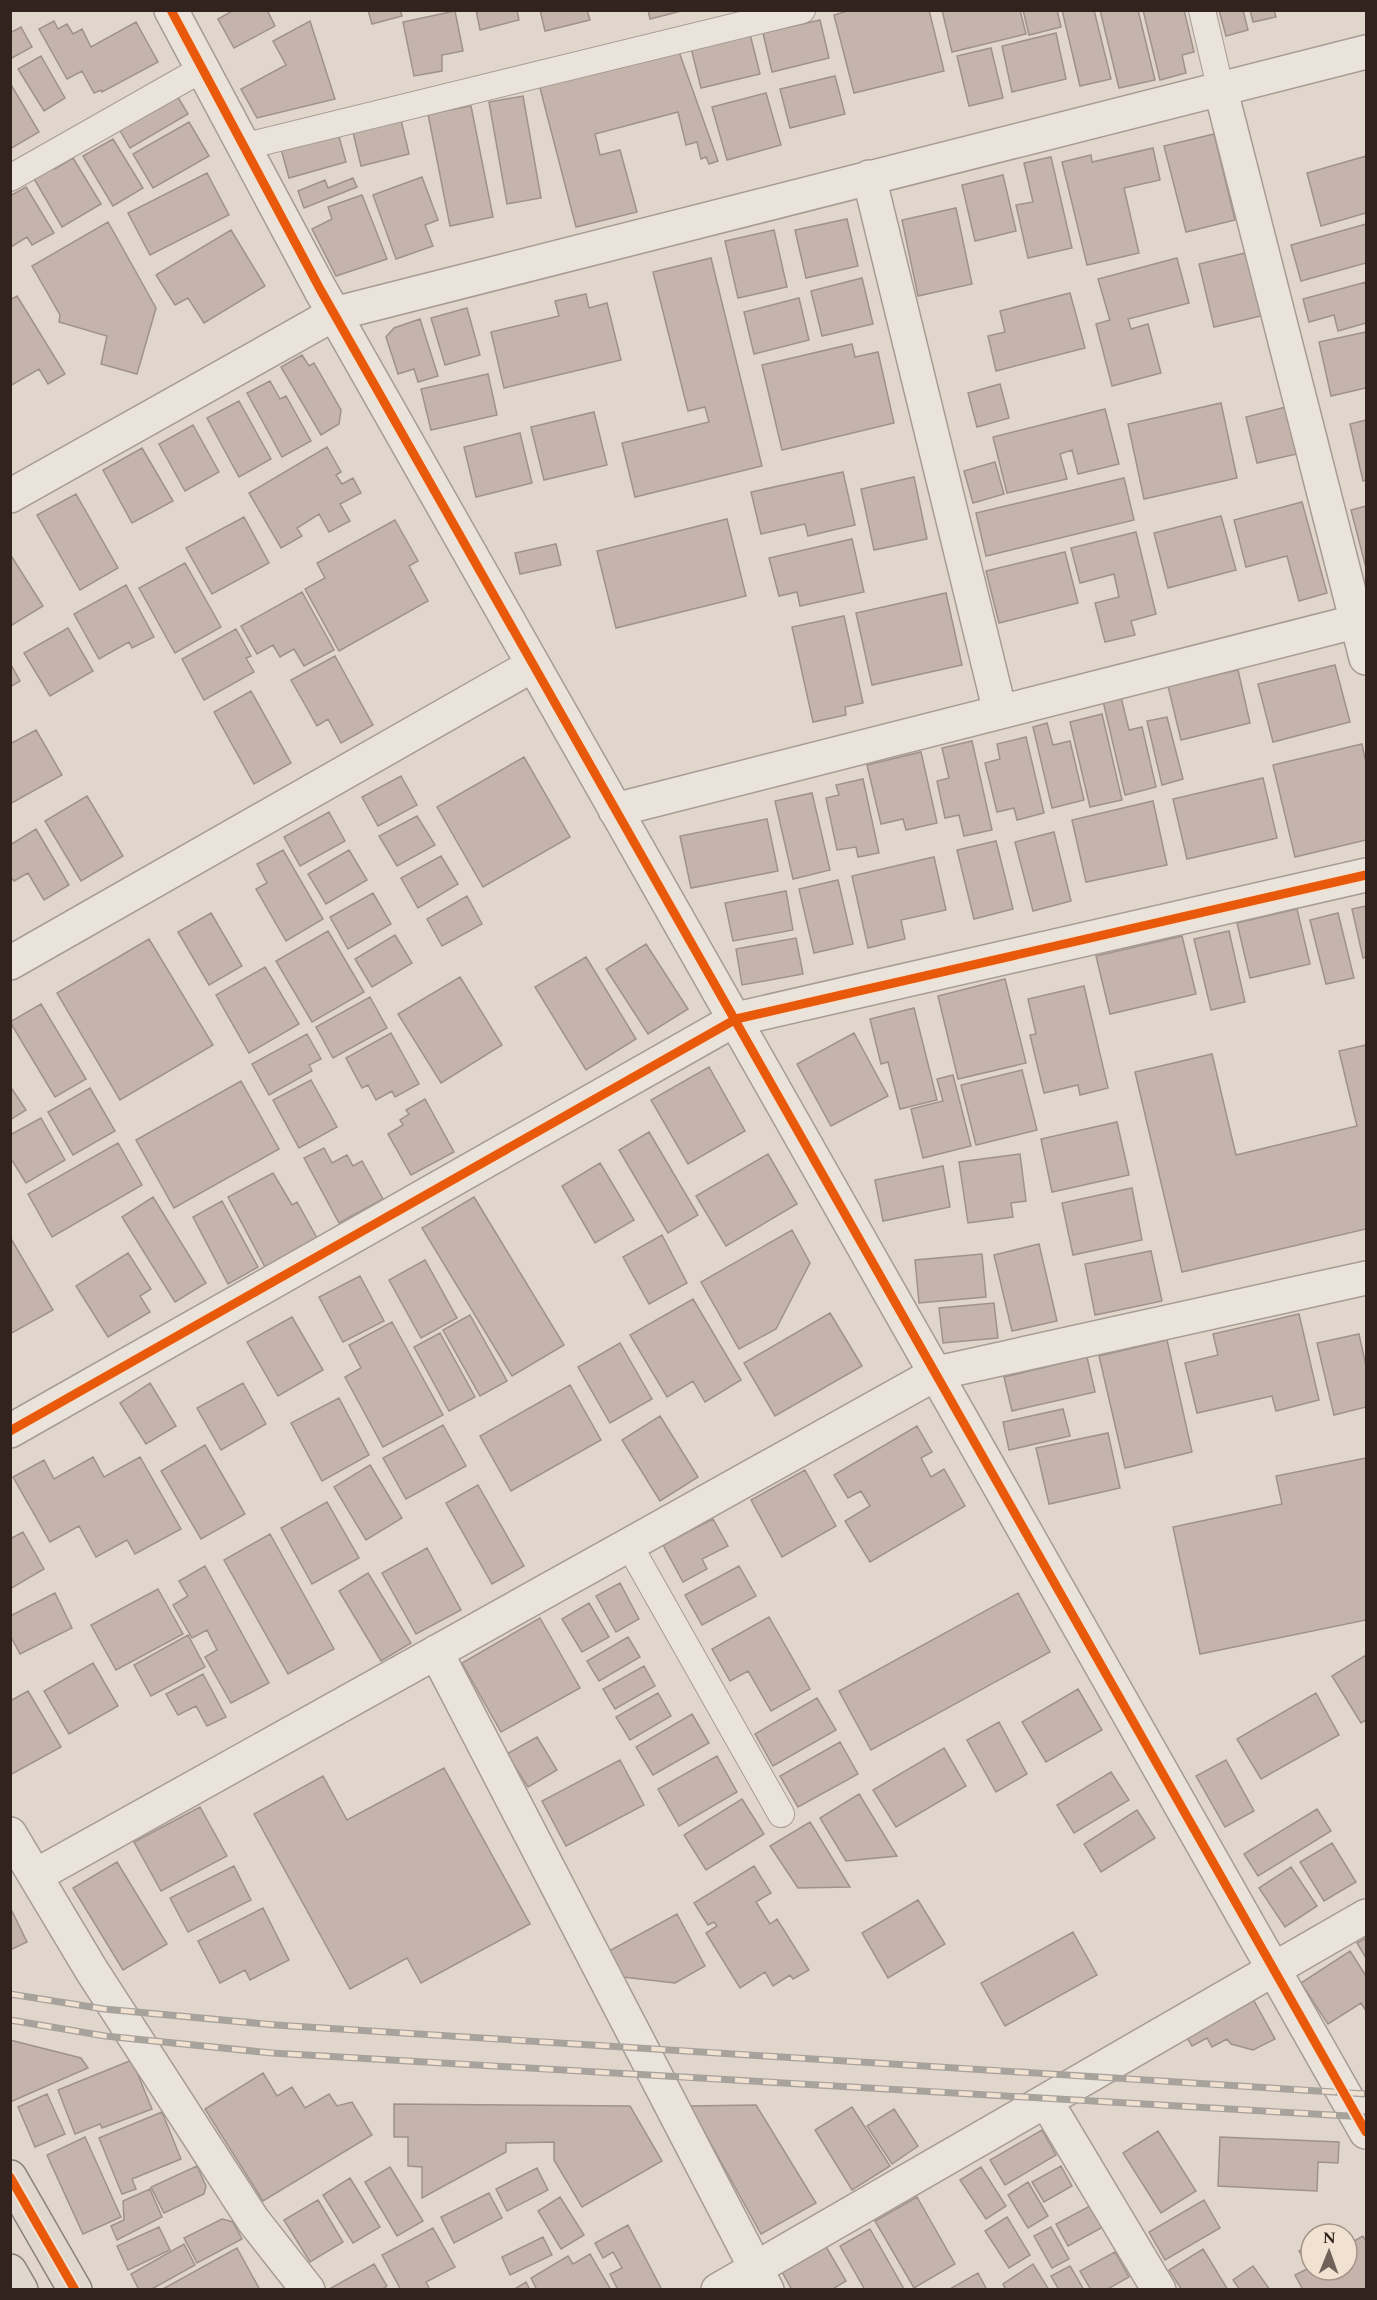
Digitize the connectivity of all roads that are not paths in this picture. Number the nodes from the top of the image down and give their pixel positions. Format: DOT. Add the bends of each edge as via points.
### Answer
graph roads {
  1 [pos="171,10"];
  2 [pos="802,10"];
  3 [pos="1202,10"];
  4 [pos="1366,52"];
  5 [pos="202,69"];
  6 [pos="1221,91"];
  7 [pos="243,147"];
  8 [pos="869,177"];
  9 [pos="10,178"];
  10 [pos="334,314"];
  11 [pos="10,496"];
  12 [pos="1362,621"];
  13 [pos="1366,658"];
  14 [pos="533,665"];
  15 [pos="1000,712"];
  16 [pos="615,810"];
  17 [pos="1366,875"];
  18 [pos="10,963"];
  19 [pos="736,1019"];
  20 [pos="1366,1278"];
  21 [pos="937,1373"];
  22 [pos="10,1431"];
  23 [pos="629,1545"];
  24 [pos="436,1652"];
  25 [pos="781,1814"];
  26 [pos="10,1834"];
  27 [pos="35,1876"];
  28 [pos="1366,1916"];
  29 [pos="1274,1969"];
  30 [pos="1046,2101"];
  31 [pos="1366,2132"];
  32 [pos="10,2177"];
  33 [pos="10,2271"];
  34 [pos="761,2278"];
  35 [pos="21,2289"];
  36 [pos="75,2289"];
  37 [pos="308,2289"];
  38 [pos="717,2289"];
  39 [pos="1159,2289"];
  1 -- 5 [label="street"];
  2 -- 7 [label="lane"];
  3 -- 6 [label="lane"];
  4 -- 6 [label="street"];
  5 -- 7 [label="street"];
  5 -- 9 [label="lane"];
  6 -- 8 [label="street"];
  6 -- 12 [label="street"];
  7 -- 10 [label="street"];
  8 -- 10 [label="street"];
  8 -- 15 [label="street"];
  10 -- 11 [label="street"];
  10 -- 14 [label="street"];
  12 -- 13 [label="street"];
  12 -- 15 [label="street"];
  14 -- 16 [label="street"];
  14 -- 18 [label="street"];
  15 -- 16 [label="street"];
  16 -- 19 [label="street"];
  17 -- 19 [label="street"];
  19 -- 21 [label="street"];
  19 -- 22 [label="street"];
  20 -- 21 [label="street"];
  21 -- 23 [label="street"];
  21 -- 29 [label="street"];
  23 -- 24 [label="street"];
  23 -- 25 [label="lane"];
  24 -- 27 [label="street"];
  24 -- 34 [label="street"];
  26 -- 27 [label="street"];
  27 -- 37 [label="street" via="253,2220"];
  28 -- 29 [label="street"];
  29 -- 30 [label="street"];
  29 -- 31 [label="street"];
  30 -- 34 [label="street"];
  30 -- 39 [label="street"];
  32 -- 36 [label="main road"];
  33 -- 35 [label="main road"];
  34 -- 38 [label="street"];
}
